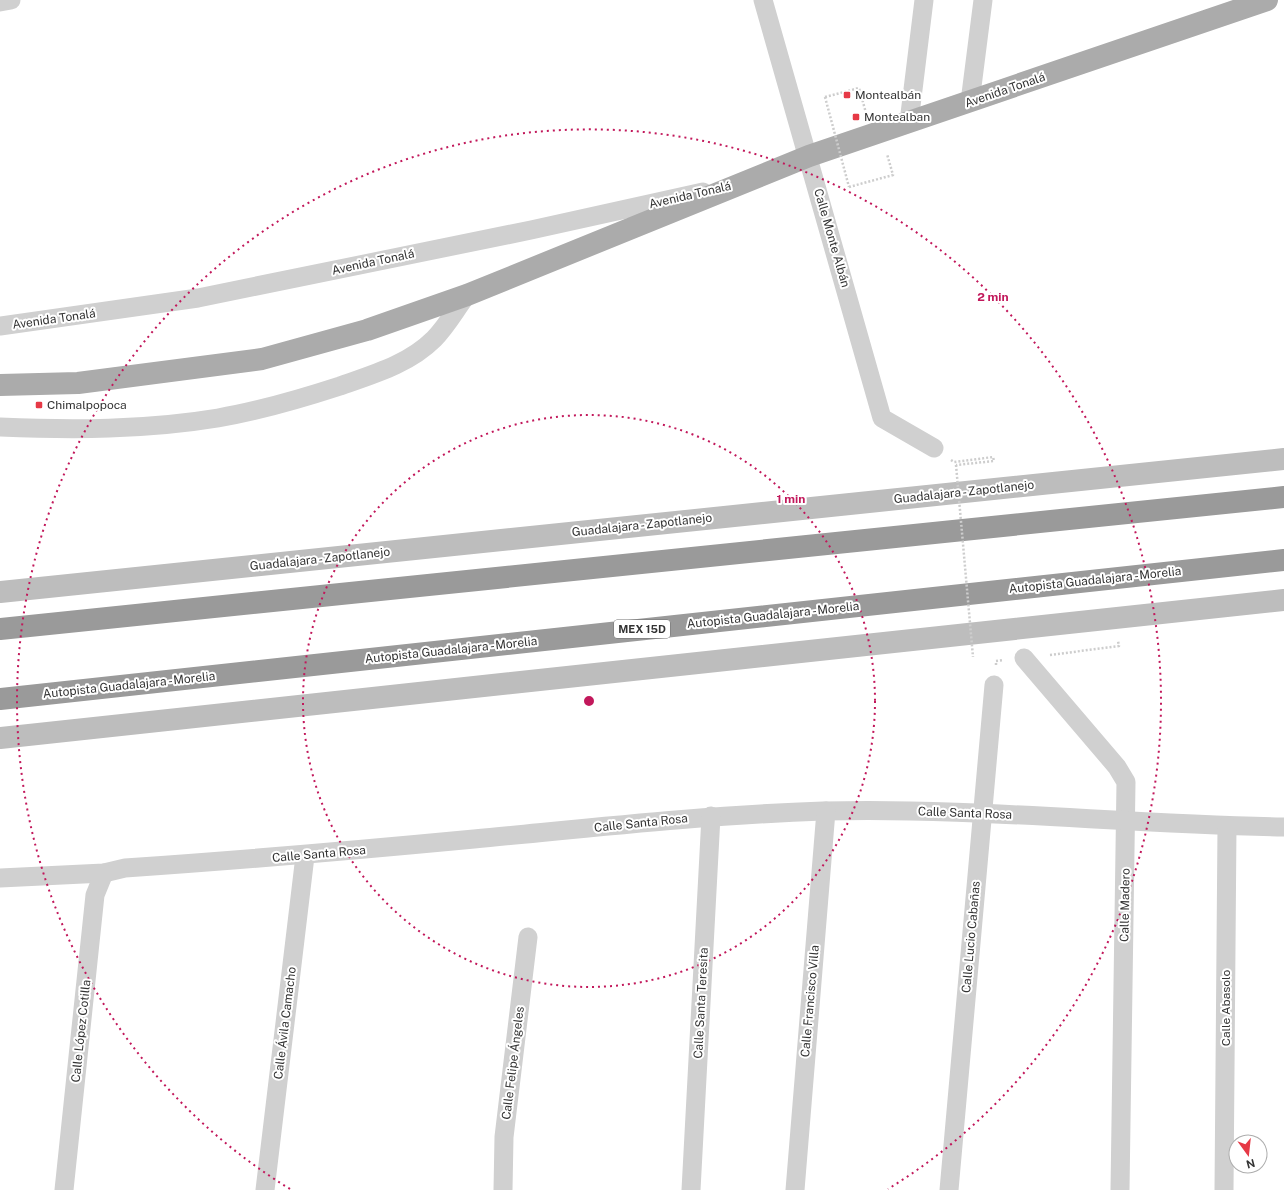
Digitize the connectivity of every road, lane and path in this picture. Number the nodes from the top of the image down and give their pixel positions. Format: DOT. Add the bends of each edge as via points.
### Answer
graph roads {
  1 [pos="11,0"];
  2 [pos="763,0"];
  3 [pos="924,0"];
  4 [pos="983,0"];
  5 [pos="1267,0"];
  6 [pos="0,2"];
  7 [pos="859,88"];
  8 [pos="970,102"];
  9 [pos="909,122"];
  10 [pos="809,156"];
  11 [pos="893,175"];
  12 [pos="743,183"];
  13 [pos="466,295"];
  14 [pos="0,326"];
  15 [pos="0,385"];
  16 [pos="0,427"];
  17 [pos="934,448"];
  18 [pos="1284,459"];
  19 [pos="1284,497"];
  20 [pos="1284,560"];
  21 [pos="0,592"];
  22 [pos="1284,600"];
  23 [pos="0,629"];
  24 [pos="973,657"];
  25 [pos="1024,658"];
  26 [pos="994,685"];
  27 [pos="0,699"];
  28 [pos="0,738"];
  29 [pos="826,811"];
  30 [pos="982,812"];
  31 [pos="711,816"];
  32 [pos="1127,822"];
  33 [pos="1227,826"];
  34 [pos="1284,827"];
  35 [pos="305,856"];
  36 [pos="104,873"];
  37 [pos="0,878"];
  38 [pos="528,937"];
  39 [pos="64,1190"];
  40 [pos="264,1190"];
  41 [pos="503,1190"];
  42 [pos="691,1190"];
  43 [pos="794,1190"];
  44 [pos="949,1190"];
  45 [pos="1120,1190"];
  46 [pos="1224,1190"];
  1 -- 6 [label="street"];
  2 -- 10 [label="street, Calle Monte Albán"];
  3 -- 9 [label="street"];
  4 -- 8 [label="street"];
  5 -- 8 [label="main road, Avenida Tonalá"];
  7 -- 11 [label="path, bridge" via="825,97 849,187"];
  8 -- 9 [label="main road, Avenida Tonalá"];
  9 -- 10 [label="main road, Avenida Tonalá"];
  10 -- 12 [label="main road, Avenida Tonalá"];
  10 -- 17 [label="street, Calle Monte Albán" via="882,418"];
  12 -- 13 [label="main road, Avenida Tonalá"];
  12 -- 14 [label="street, Avenida Tonalá" via="531,230 198,298"];
  13 -- 15 [label="main road, Avenida Tonalá" via="367,330 262,359 78,382"];
  13 -- 16 [label="street" via="435,338 412,356 385,370 293,401 217,418 139,427"];
  17 -- 24 [label="path, bridge" via="954,462 993,457 994,461 956,465"];
  18 -- 21 [label="street, Guadalajara - Zapotlanejo"];
  19 -- 23 [label="highway"];
  20 -- 27 [label="highway, Autopista Guadalajara - Morelia / MEX 15D"];
  22 -- 28 [label="street"];
  25 -- 32 [label="street, Calle Madero" via="1124,776 1127,788"];
  26 -- 30 [label="street, Calle Lucio Cabañas"];
  29 -- 30 [label="street, Calle Santa Rosa"];
  29 -- 31 [label="street, Calle Santa Rosa"];
  29 -- 43 [label="street, Calle Francisco Villa"];
  30 -- 32 [label="street, Calle Santa Rosa"];
  30 -- 44 [label="street, Calle Lucio Cabañas"];
  31 -- 35 [label="street, Calle Santa Rosa"];
  31 -- 42 [label="street, Calle Santa Teresita"];
  32 -- 33 [label="street, Calle Santa Rosa"];
  32 -- 45 [label="street, Calle Madero"];
  33 -- 34 [label="street, Calle Santa Rosa"];
  33 -- 46 [label="street, Calle Abasolo"];
  35 -- 36 [label="street, Calle Santa Rosa" via="125,868"];
  35 -- 40 [label="street, Calle Ávila Camacho"];
  36 -- 37 [label="street, Calle Santa Rosa"];
  36 -- 39 [label="street, Calle López Cotilla" via="95,895"];
  38 -- 41 [label="street, Calle Felipe Ángeles" via="504,1137"];
}
